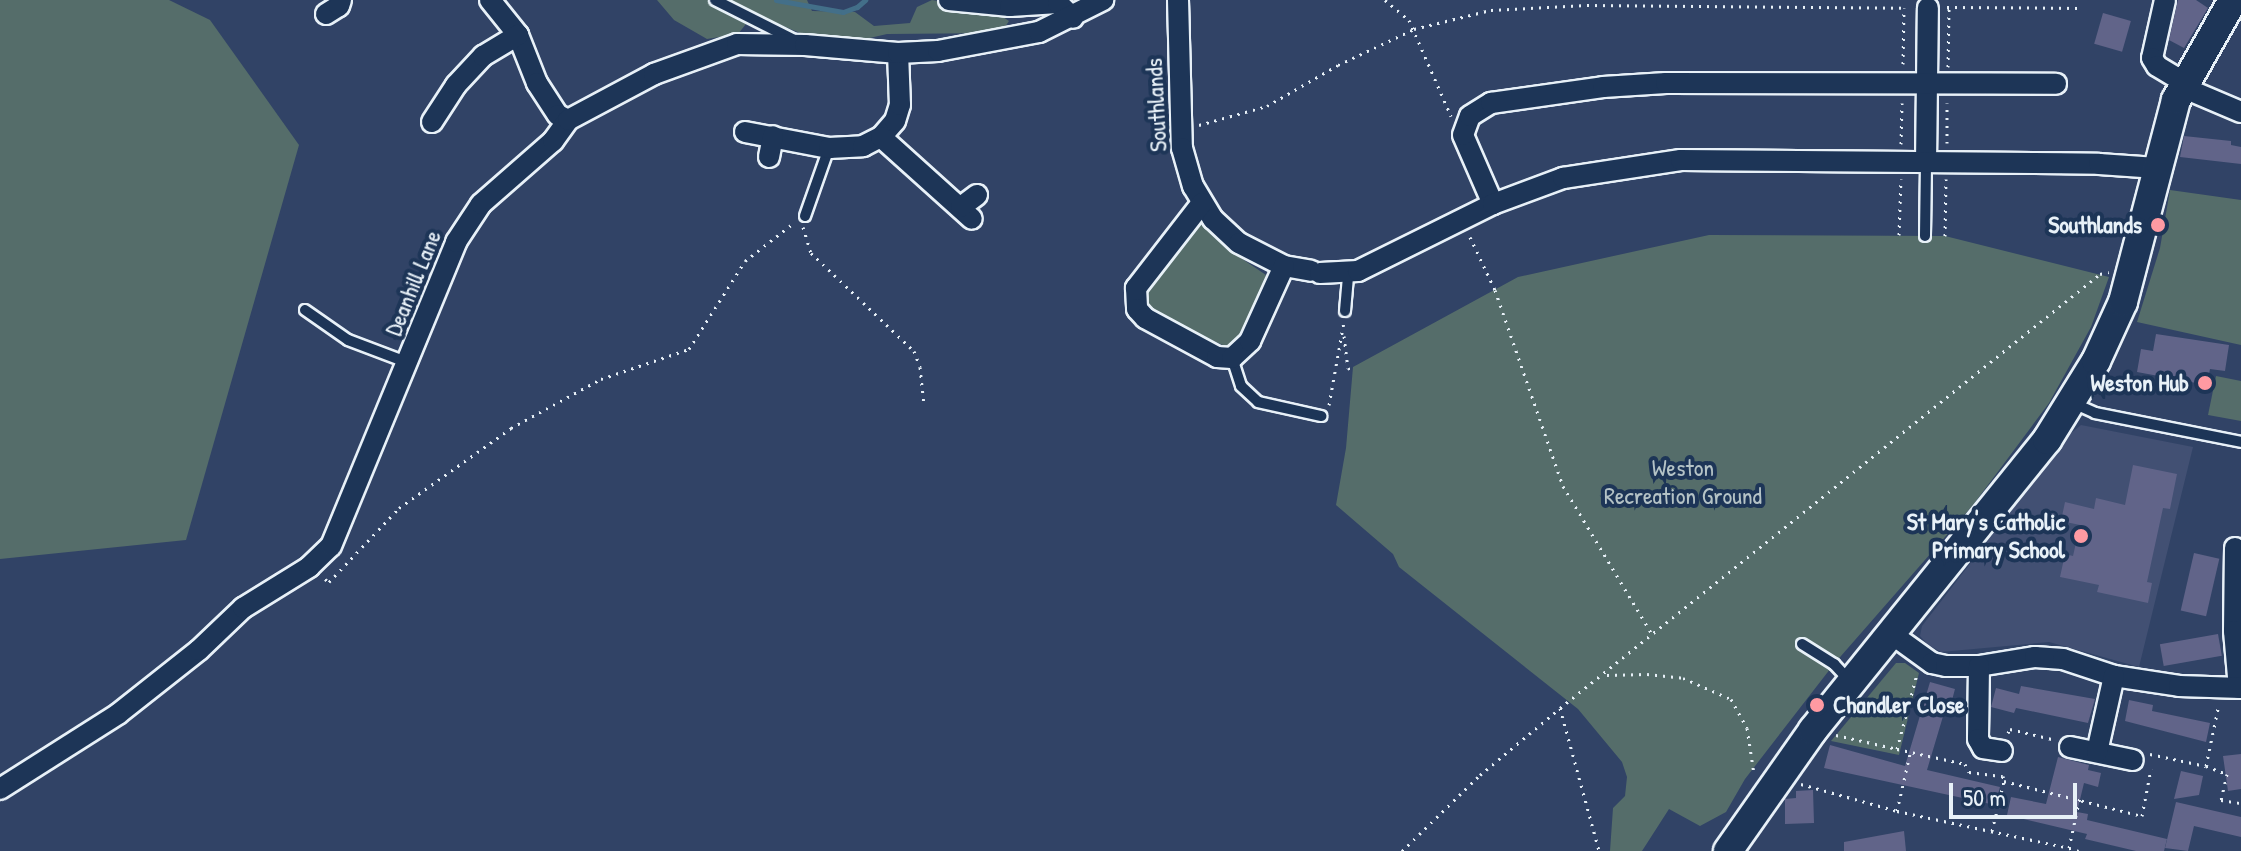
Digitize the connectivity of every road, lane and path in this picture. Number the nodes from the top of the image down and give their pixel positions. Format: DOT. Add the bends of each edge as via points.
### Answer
graph roads {
  1 [pos="490,0"];
  2 [pos="715,0"];
  3 [pos="949,0"];
  4 [pos="1103,0"];
  5 [pos="1178,0"];
  6 [pos="1385,0"];
  7 [pos="2165,0"];
  8 [pos="2233,0"];
  9 [pos="1925,7"];
  10 [pos="2080,8"];
  11 [pos="1073,18"];
  12 [pos="1414,29"];
  13 [pos="518,35"];
  14 [pos="805,45"];
  15 [pos="898,53"];
  16 [pos="1902,82"];
  17 [pos="1927,84"];
  18 [pos="2056,84"];
  19 [pos="1948,85"];
  20 [pos="2183,85"];
  21 [pos="2241,112"];
  22 [pos="568,120"];
  23 [pos="432,122"];
  24 [pos="1465,125"];
  25 [pos="1181,126"];
  26 [pos="745,132"];
  27 [pos="773,136"];
  28 [pos="881,137"];
  29 [pos="829,148"];
  30 [pos="769,157"];
  31 [pos="1936,163"];
  32 [pos="1901,164"];
  33 [pos="2157,168"];
  34 [pos="1202,203"];
  35 [pos="1493,204"];
  36 [pos="970,207"];
  37 [pos="805,216"];
  38 [pos="1462,219"];
  39 [pos="1899,235"];
  40 [pos="1925,236"];
  41 [pos="1945,236"];
  42 [pos="1284,266"];
  43 [pos="2105,271"];
  44 [pos="1348,273"];
  45 [pos="305,310"];
  46 [pos="1345,311"];
  47 [pos="1344,332"];
  48 [pos="1232,358"];
  49 [pos="409,363"];
  50 [pos="1352,370"];
  51 [pos="2072,402"];
  52 [pos="924,406"];
  53 [pos="1321,416"];
  54 [pos="2241,442"];
  55 [pos="2235,548"];
  56 [pos="309,567"];
  57 [pos="1893,635"];
  58 [pos="1653,636"];
  59 [pos="1802,644"];
  60 [pos="1921,656"];
  61 [pos="1979,666"];
  62 [pos="1604,675"];
  63 [pos="2114,676"];
  64 [pos="1852,682"];
  65 [pos="2234,688"];
  66 [pos="1560,708"];
  67 [pos="1813,730"];
  68 [pos="2070,747"];
  69 [pos="1897,749"];
  70 [pos="2002,751"];
  71 [pos="2097,752"];
  72 [pos="1910,754"];
  73 [pos="2155,754"];
  74 [pos="2133,760"];
  75 [pos="2206,766"];
  76 [pos="2003,779"];
  77 [pos="1771,787"];
  78 [pos="0,789"];
  79 [pos="2080,797"];
  80 [pos="2241,803"];
  81 [pos="1897,811"];
  82 [pos="1992,831"];
  83 [pos="2069,848"];
  84 [pos="1402,851"];
  85 [pos="1599,851"];
  86 [pos="1729,851"];
  87 [pos="2079,851"];
  1 -- 13 [label="street"];
  2 -- 14 [label="lane"];
  3 -- 11 [label="street" via="1010,6 1058,3"];
  4 -- 11 [label="street, Deanhill Lane"];
  5 -- 25 [label="street, Southlands"];
  6 -- 12 [label="path"];
  7 -- 20 [label="street" via="2152,58"];
  8 -- 20 [label="street"];
  9 -- 10 [label="path"];
  9 -- 12 [label="path" via="1587,5 1491,10"];
  9 -- 16 [label="path"];
  9 -- 17 [label="street"];
  9 -- 19 [label="path"];
  11 -- 15 [label="street, Deanhill Lane" via="1002,42"];
  12 -- 24 [label="path" via="1449,115"];
  12 -- 25 [label="path" via="1267,106 1211,124"];
  13 -- 22 [label="street" via="537,83 558,115"];
  13 -- 23 [label="street" via="483,56"];
  14 -- 15 [label="street, Deanhill Lane"];
  14 -- 22 [label="street, Deanhill Lane" via="737,44 654,74"];
  15 -- 28 [label="street" via="900,105"];
  16 -- 17 [label="street"];
  16 -- 24 [label="street" via="1603,87 1491,103"];
  16 -- 32 [label="path"];
  17 -- 19 [label="street"];
  17 -- 31 [label="street"];
  18 -- 19 [label="street"];
  19 -- 31 [label="path"];
  20 -- 21 [label="street"];
  20 -- 33 [label="street"];
  22 -- 49 [label="street, Deanhill Lane" via="465,225"];
  24 -- 35 [label="street" via="1466,146"];
  25 -- 34 [label="street, Southlands" via="1186,168"];
  26 -- 27 [label="street"];
  27 -- 29 [label="street"];
  27 -- 30 [label="street"];
  28 -- 29 [label="street" via="863,146"];
  28 -- 36 [label="street"];
  29 -- 37 [label="lane"];
  31 -- 32 [label="street, Southlands"];
  31 -- 33 [label="street, Southlands"];
  31 -- 40 [label="lane"];
  31 -- 41 [label="path"];
  32 -- 35 [label="street, Southlands" via="1681,160 1563,178"];
  32 -- 39 [label="path"];
  33 -- 51 [label="street" via="2123,302"];
  34 -- 42 [label="street, Southlands" via="1239,243"];
  34 -- 48 [label="street" via="1142,278 1134,299 1145,318 1217,357"];
  35 -- 38 [label="street, Southlands"];
  37 -- 52 [label="path" via="802,234 811,253 914,351"];
  37 -- 56 [label="path" via="745,261 689,349 601,379 511,428 399,508 329,582"];
  38 -- 44 [label="street, Southlands"];
  38 -- 58 [label="path" via="1495,290 1563,486"];
  42 -- 44 [label="street, Southlands"];
  42 -- 48 [label="street" via="1250,341"];
  43 -- 58 [label="path"];
  44 -- 46 [label="lane"];
  45 -- 49 [label="lane" via="348,340"];
  46 -- 47 [label="path"];
  47 -- 50 [label="path"];
  47 -- 53 [label="path" via="1327,416"];
  48 -- 53 [label="lane" via="1241,386 1258,402"];
  49 -- 56 [label="street, Deanhill Lane" via="331,546"];
  51 -- 54 [label="lane" via="2095,413"];
  51 -- 57 [label="street"];
  55 -- 65 [label="street"];
  56 -- 78 [label="street, Deanhill Lane" via="243,608 118,714"];
  57 -- 60 [label="street"];
  57 -- 64 [label="street"];
  58 -- 62 [label="path"];
  59 -- 64 [label="lane"];
  60 -- 61 [label="street" via="1946,666"];
  60 -- 69 [label="path"];
  61 -- 63 [label="street" via="2035,657 2063,659"];
  61 -- 70 [label="street" via="1978,739 1983,748"];
  62 -- 66 [label="path"];
  62 -- 77 [label="path" via="1683,678 1731,699 1747,728 1751,778"];
  63 -- 65 [label="street"];
  63 -- 71 [label="street"];
  64 -- 67 [label="street"];
  65 -- 75 [label="path"];
  66 -- 84 [label="path" via="1480,775"];
  66 -- 85 [label="path"];
  67 -- 69 [label="path"];
  67 -- 77 [label="street"];
  68 -- 70 [label="path" via="2010,729"];
  68 -- 71 [label="street"];
  69 -- 72 [label="path"];
  70 -- 76 [label="path"];
  71 -- 74 [label="street"];
  72 -- 76 [label="path" via="1965,764 1969,772"];
  72 -- 81 [label="path"];
  73 -- 74 [label="path" via="2139,752"];
  73 -- 75 [label="path"];
  73 -- 79 [label="path" via="2142,816"];
  75 -- 80 [label="path" via="2227,774 2221,800"];
  76 -- 79 [label="path"];
  76 -- 82 [label="path"];
  77 -- 81 [label="path"];
  77 -- 86 [label="street"];
  79 -- 83 [label="path"];
  81 -- 82 [label="path"];
  82 -- 83 [label="path"];
  83 -- 87 [label="path"];
}
